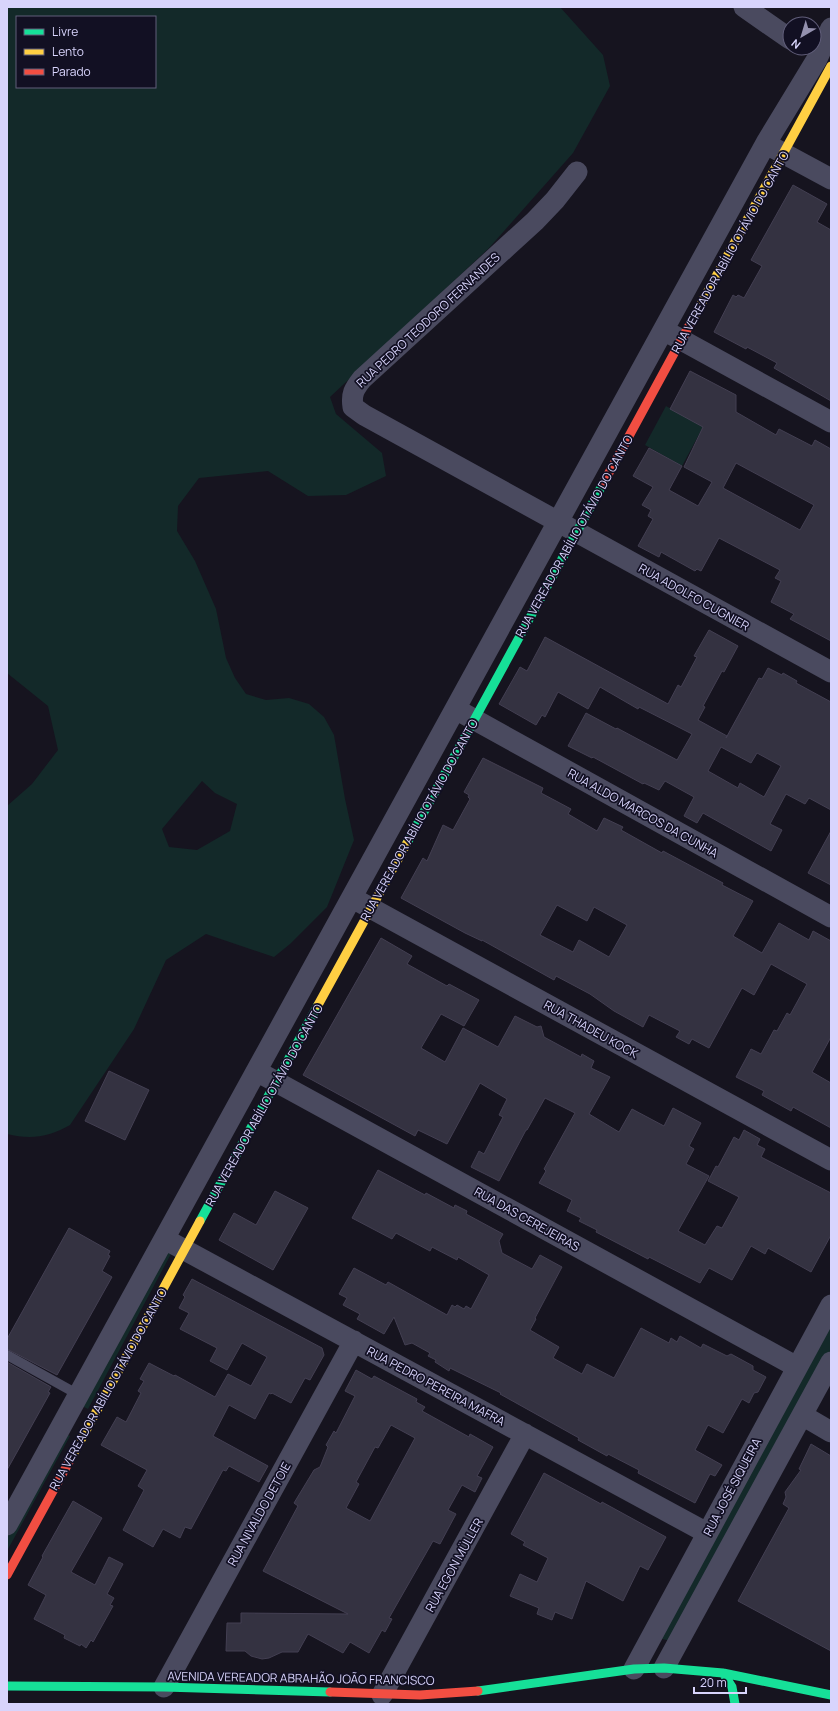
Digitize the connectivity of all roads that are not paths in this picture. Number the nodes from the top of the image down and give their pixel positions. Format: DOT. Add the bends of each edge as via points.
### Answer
graph roads {
  1 [pos="744,7"];
  2 [pos="831,28"];
  3 [pos="782,34"];
  4 [pos="820,60"];
  5 [pos="774,148"];
  6 [pos="577,172"];
  7 [pos="831,180"];
  8 [pos="663,330"];
  9 [pos="681,340"];
  10 [pos="831,422"];
  11 [pos="558,522"];
  12 [pos="576,532"];
  13 [pos="831,672"];
  14 [pos="455,708"];
  15 [pos="474,719"];
  16 [pos="351,898"];
  17 [pos="371,909"];
  18 [pos="831,917"];
  19 [pos="256,1071"];
  20 [pos="276,1082"];
  21 [pos="831,1160"];
  22 [pos="164,1238"];
  23 [pos="185,1249"];
  24 [pos="831,1305"];
  25 [pos="354,1341"];
  26 [pos="7,1355"];
  27 [pos="831,1362"];
  28 [pos="797,1367"];
  29 [pos="79,1395"];
  30 [pos="802,1415"];
  31 [pos="67,1416"];
  32 [pos="88,1426"];
  33 [pos="831,1432"];
  34 [pos="525,1434"];
  35 [pos="7,1526"];
  36 [pos="707,1533"];
  37 [pos="7,1575"];
  38 [pos="664,1668"];
  39 [pos="634,1669"];
  40 [pos="723,1673"];
  41 [pos="7,1686"];
  42 [pos="164,1687"];
  43 [pos="285,1691"];
  44 [pos="382,1695"];
  45 [pos="831,1695"];
  46 [pos="274,1700"];
  47 [pos="735,1704"];
  1 -- 3 [label="street"];
  2 -- 4 [label="street, RUA VEREADOR ABÍLIO OTÁVIO DO CANTO"];
  4 -- 5 [label="street, RUA VEREADOR ABÍLIO OTÁVIO DO CANTO"];
  5 -- 7 [label="street"];
  5 -- 8 [label="street, RUA VEREADOR ABÍLIO OTÁVIO DO CANTO"];
  5 -- 9 [label="street, RUA VEREADOR ABÍLIO OTÁVIO DO CANTO"];
  6 -- 11 [label="street, RUA PEDRO TEODORO FERNANDES" via="536,221 362,379 352,395 353,406 364,415"];
  8 -- 9 [label="street"];
  8 -- 11 [label="street, RUA VEREADOR ABÍLIO OTÁVIO DO CANTO"];
  9 -- 10 [label="street"];
  9 -- 12 [label="street, RUA VEREADOR ABÍLIO OTÁVIO DO CANTO"];
  11 -- 12 [label="street, RUA ADOLFO CUGNIER"];
  11 -- 14 [label="street, RUA VEREADOR ABÍLIO OTÁVIO DO CANTO"];
  12 -- 13 [label="street, RUA ADOLFO CUGNIER"];
  12 -- 15 [label="street, RUA VEREADOR ABÍLIO OTÁVIO DO CANTO"];
  14 -- 15 [label="street, RUA ALDO MARCOS DA CUNHA"];
  14 -- 16 [label="street, RUA VEREADOR ABÍLIO OTÁVIO DO CANTO"];
  15 -- 17 [label="street, RUA VEREADOR ABÍLIO OTÁVIO DO CANTO"];
  15 -- 18 [label="street, RUA ALDO MARCOS DA CUNHA"];
  16 -- 17 [label="street, RUA THADEU KOCK"];
  16 -- 19 [label="street, RUA VEREADOR ABÍLIO OTÁVIO DO CANTO"];
  17 -- 20 [label="street, RUA VEREADOR ABÍLIO OTÁVIO DO CANTO"];
  17 -- 21 [label="street, RUA THADEU KOCK"];
  19 -- 20 [label="street, RUA DAS CEREJEIRAS"];
  19 -- 22 [label="street, RUA VEREADOR ABÍLIO OTÁVIO DO CANTO"];
  20 -- 23 [label="street, RUA VEREADOR ABÍLIO OTÁVIO DO CANTO"];
  20 -- 28 [label="street, RUA DAS CEREJEIRAS"];
  22 -- 23 [label="street, RUA PEDRO PEREIRA MAFRA"];
  22 -- 29 [label="street, RUA VEREADOR ABÍLIO OTÁVIO DO CANTO"];
  23 -- 25 [label="street, RUA PEDRO PEREIRA MAFRA"];
  23 -- 32 [label="street, RUA VEREADOR ABÍLIO OTÁVIO DO CANTO"];
  24 -- 28 [label="street, RUA JOSÉ SIQUEIRA"];
  25 -- 34 [label="street, RUA PEDRO PEREIRA MAFRA"];
  25 -- 42 [label="street, RUA NIVALDO DETOIE"];
  26 -- 29 [label="lane"];
  27 -- 30 [label="street"];
  28 -- 36 [label="street, RUA JOSÉ SIQUEIRA"];
  29 -- 31 [label="street, RUA VEREADOR ABÍLIO OTÁVIO DO CANTO"];
  30 -- 33 [label="street"];
  30 -- 38 [label="street"];
  31 -- 32 [label="street"];
  31 -- 35 [label="street, RUA VEREADOR ABÍLIO OTÁVIO DO CANTO"];
  32 -- 37 [label="street, RUA VEREADOR ABÍLIO OTÁVIO DO CANTO"];
  34 -- 36 [label="street, RUA PEDRO PEREIRA MAFRA"];
  34 -- 44 [label="street, RUA EGON MÜLLER"];
  36 -- 39 [label="street, RUA JOSÉ SIQUEIRA"];
  38 -- 39 [label="street, AVENIDA VEREADOR ABRAHÃO JOÃO FRANCISCO"];
  38 -- 40 [label="street, AVENIDA VEREADOR ABRAHÃO JOÃO FRANCISCO"];
  39 -- 44 [label="street, AVENIDA VEREADOR ABRAHÃO JOÃO FRANCISCO" via="479,1691"];
  40 -- 45 [label="street, AVENIDA VEREADOR ABRAHÃO JOÃO FRANCISCO"];
  40 -- 47 [label="street" via="735,1693"];
  41 -- 42 [label="street, AVENIDA VEREADOR ABRAHÃO JOÃO FRANCISCO"];
  42 -- 43 [label="street, AVENIDA VEREADOR ABRAHÃO JOÃO FRANCISCO"];
  43 -- 44 [label="street, AVENIDA VEREADOR ABRAHÃO JOÃO FRANCISCO"];
  43 -- 46 [label="street"];
}
